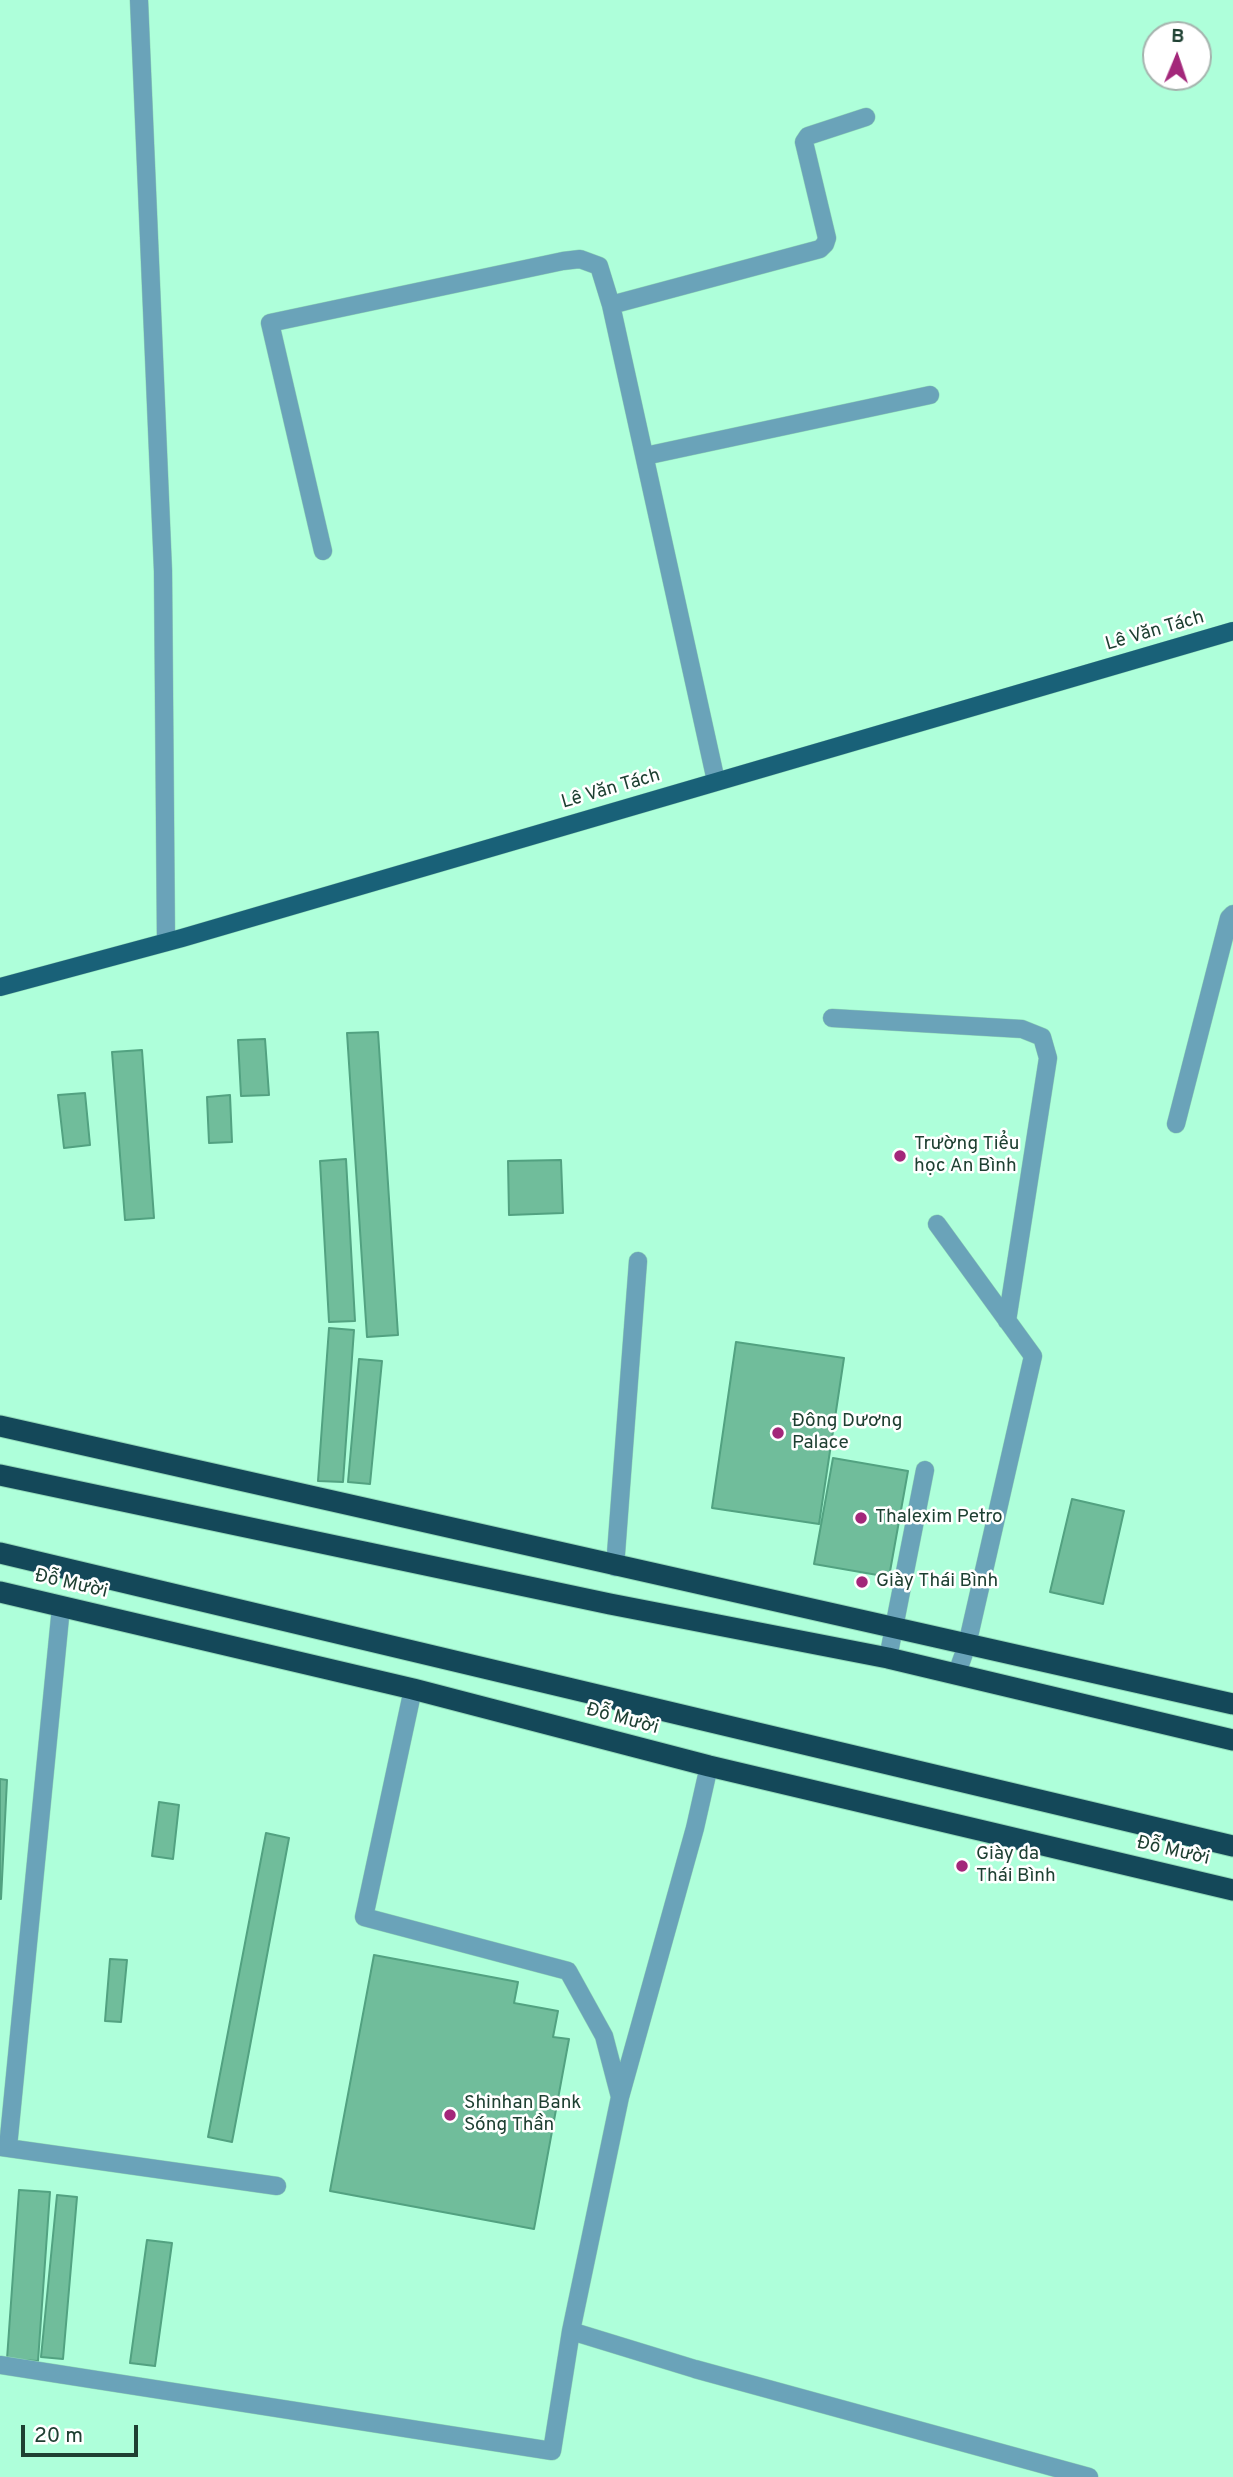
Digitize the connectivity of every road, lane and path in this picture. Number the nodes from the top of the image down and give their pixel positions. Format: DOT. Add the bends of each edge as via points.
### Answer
graph roads {
  1 [pos="139,0"];
  2 [pos="866,117"];
  3 [pos="611,305"];
  4 [pos="930,395"];
  5 [pos="645,456"];
  6 [pos="323,551"];
  7 [pos="1233,631"];
  8 [pos="716,781"];
  9 [pos="1233,914"];
  10 [pos="166,942"];
  11 [pos="0,987"];
  12 [pos="832,1018"];
  13 [pos="1176,1124"];
  14 [pos="937,1224"];
  15 [pos="638,1261"];
  16 [pos="1007,1321"];
  17 [pos="0,1426"];
  18 [pos="925,1470"];
  19 [pos="0,1475"];
  20 [pos="0,1553"];
  21 [pos="615,1567"];
  22 [pos="0,1592"];
  23 [pos="61,1607"];
  24 [pos="894,1627"];
  25 [pos="967,1645"];
  26 [pos="888,1658"];
  27 [pos="957,1673"];
  28 [pos="413,1689"];
  29 [pos="1233,1704"];
  30 [pos="1233,1740"];
  31 [pos="709,1766"];
  32 [pos="1233,1846"];
  33 [pos="1233,1890"];
  34 [pos="620,2097"];
  35 [pos="4,2147"];
  36 [pos="278,2186"];
  37 [pos="572,2331"];
  38 [pos="0,2365"];
  39 [pos="1089,2477"];
  1 -- 10 [label="street" via="163,571"];
  2 -- 3 [label="street" via="808,136 804,142 827,238 820,249"];
  3 -- 5 [label="street"];
  3 -- 6 [label="street" via="599,267 580,259 270,323"];
  4 -- 5 [label="street"];
  5 -- 8 [label="street"];
  7 -- 8 [label="main road, Lê Văn Tách"];
  8 -- 10 [label="main road, Lê Văn Tách"];
  9 -- 13 [label="street"];
  10 -- 11 [label="main road, Lê Văn Tách"];
  12 -- 16 [label="street" via="1022,1029 1042,1037 1048,1058"];
  14 -- 16 [label="street"];
  15 -- 21 [label="street"];
  16 -- 25 [label="street" via="1033,1356"];
  17 -- 21 [label="highway"];
  18 -- 24 [label="street"];
  19 -- 26 [label="highway"];
  20 -- 32 [label="highway, Đỗ Mười"];
  21 -- 24 [label="highway"];
  22 -- 23 [label="highway, Đỗ Mười"];
  23 -- 28 [label="highway, Đỗ Mười"];
  23 -- 35 [label="street"];
  24 -- 25 [label="highway"];
  24 -- 26 [label="street"];
  25 -- 27 [label="street"];
  25 -- 29 [label="highway"];
  26 -- 27 [label="highway"];
  27 -- 30 [label="highway"];
  28 -- 31 [label="highway, Đỗ Mười"];
  28 -- 34 [label="street" via="364,1917 568,1971 604,2036"];
  31 -- 33 [label="highway, Đỗ Mười"];
  31 -- 34 [label="street"];
  34 -- 37 [label="street"];
  35 -- 36 [label="street"];
  37 -- 38 [label="street" via="552,2451"];
  37 -- 39 [label="street"];
}
